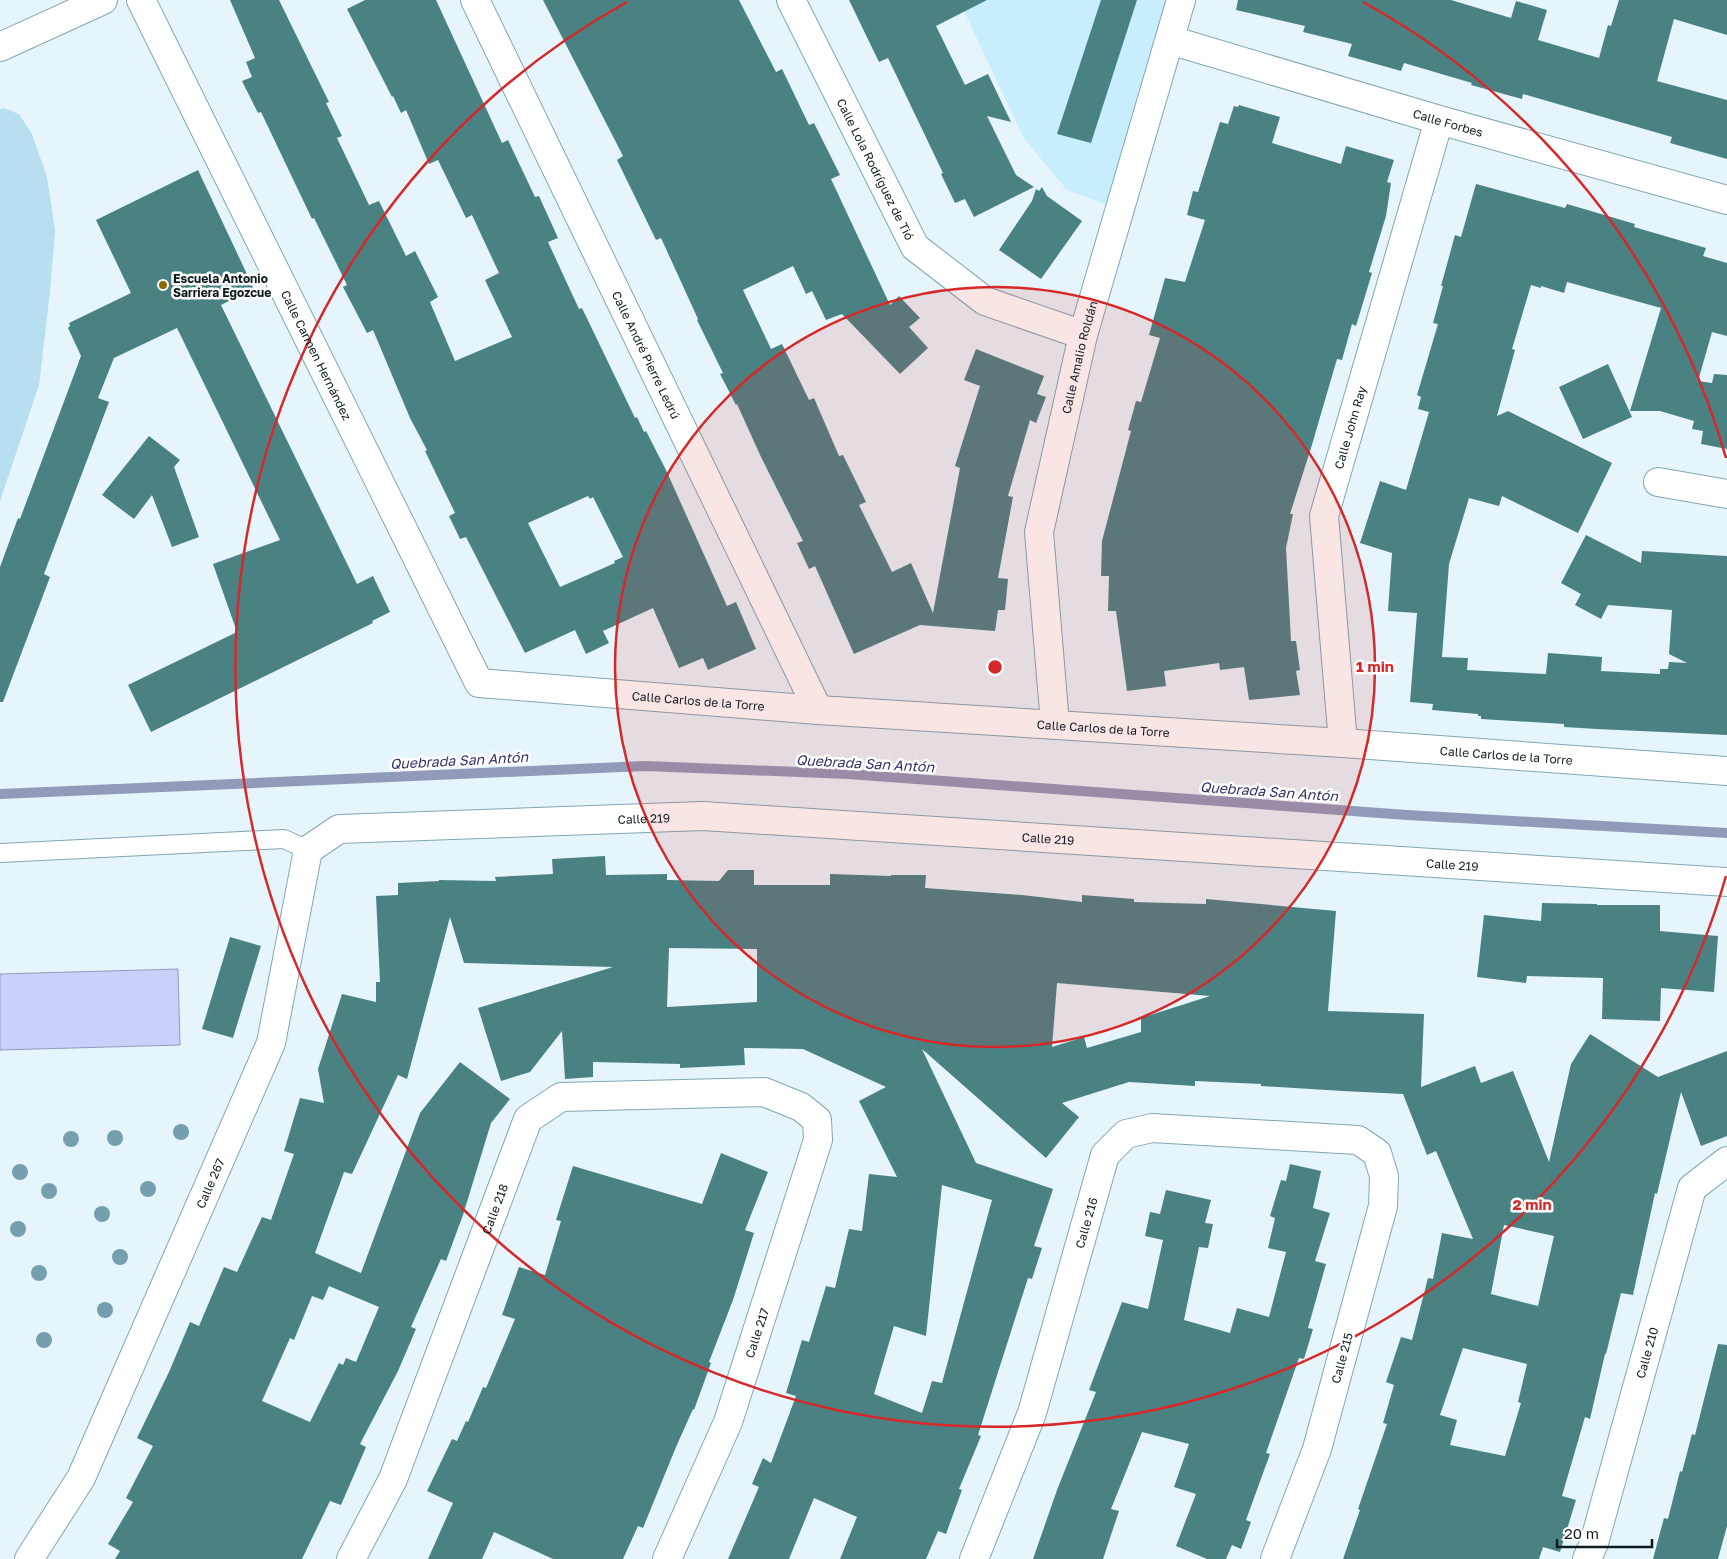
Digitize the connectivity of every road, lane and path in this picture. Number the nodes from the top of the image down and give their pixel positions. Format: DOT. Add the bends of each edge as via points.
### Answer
graph roads {
  1 [pos="103,0"];
  2 [pos="141,0"];
  3 [pos="475,0"];
  4 [pos="791,0"];
  5 [pos="1181,0"];
  6 [pos="1170,40"];
  7 [pos="0,46"];
  8 [pos="1439,120"];
  9 [pos="1727,200"];
  10 [pos="1083,334"];
  11 [pos="1658,482"];
  12 [pos="1727,494"];
  13 [pos="479,684"];
  14 [pos="818,710"];
  15 [pos="1055,724"];
  16 [pos="1343,743"];
  17 [pos="1727,771"];
  18 [pos="308,850"];
  19 [pos="0,854"];
  20 [pos="1727,882"];
  21 [pos="801,1107"];
  22 [pos="1377,1153"];
  23 [pos="1727,1161"];
  24 [pos="30,1559"];
  25 [pos="351,1559"];
  26 [pos="667,1559"];
  27 [pos="974,1559"];
  28 [pos="1276,1559"];
  29 [pos="1588,1559"];
  1 -- 7 [label="street"];
  2 -- 13 [label="street, Calle Carmen Hernández"];
  3 -- 14 [label="street, Calle André Pierre Ledrú"];
  4 -- 10 [label="street, Calle Lola Rodríguez de Tió" via="915,247 985,301"];
  5 -- 6 [label="street, Calle Amalio Roldán"];
  6 -- 8 [label="street, Calle Forbes"];
  6 -- 10 [label="street, Calle Amalio Roldán"];
  8 -- 9 [label="street, Calle Forbes"];
  8 -- 16 [label="street, Calle John Ray" via="1324,516"];
  10 -- 15 [label="street, Calle Amalio Roldán" via="1039,532"];
  11 -- 12 [label="street"];
  13 -- 14 [label="street, Calle Carlos de la Torre"];
  14 -- 15 [label="street, Calle Carlos de la Torre"];
  15 -- 16 [label="street, Calle Carlos de la Torre"];
  16 -- 17 [label="street, Calle Carlos de la Torre"];
  18 -- 19 [label="lane" via="284,838"];
  18 -- 20 [label="street, Calle 219" via="339,829 703,816"];
  18 -- 24 [label="street, Calle 267" via="271,1044 82,1478"];
  21 -- 25 [label="street, Calle 218" via="764,1092 561,1097 528,1119 393,1479"];
  21 -- 26 [label="street, Calle 217" via="817,1120 818,1140 728,1422"];
  22 -- 27 [label="street, Calle 216" via="1358,1140 1152,1128 1126,1134 1105,1155 1032,1413"];
  22 -- 28 [label="street, Calle 215" via="1384,1176 1383,1206 1317,1449"];
  23 -- 29 [label="street, Calle 210" via="1692,1188"];
}
